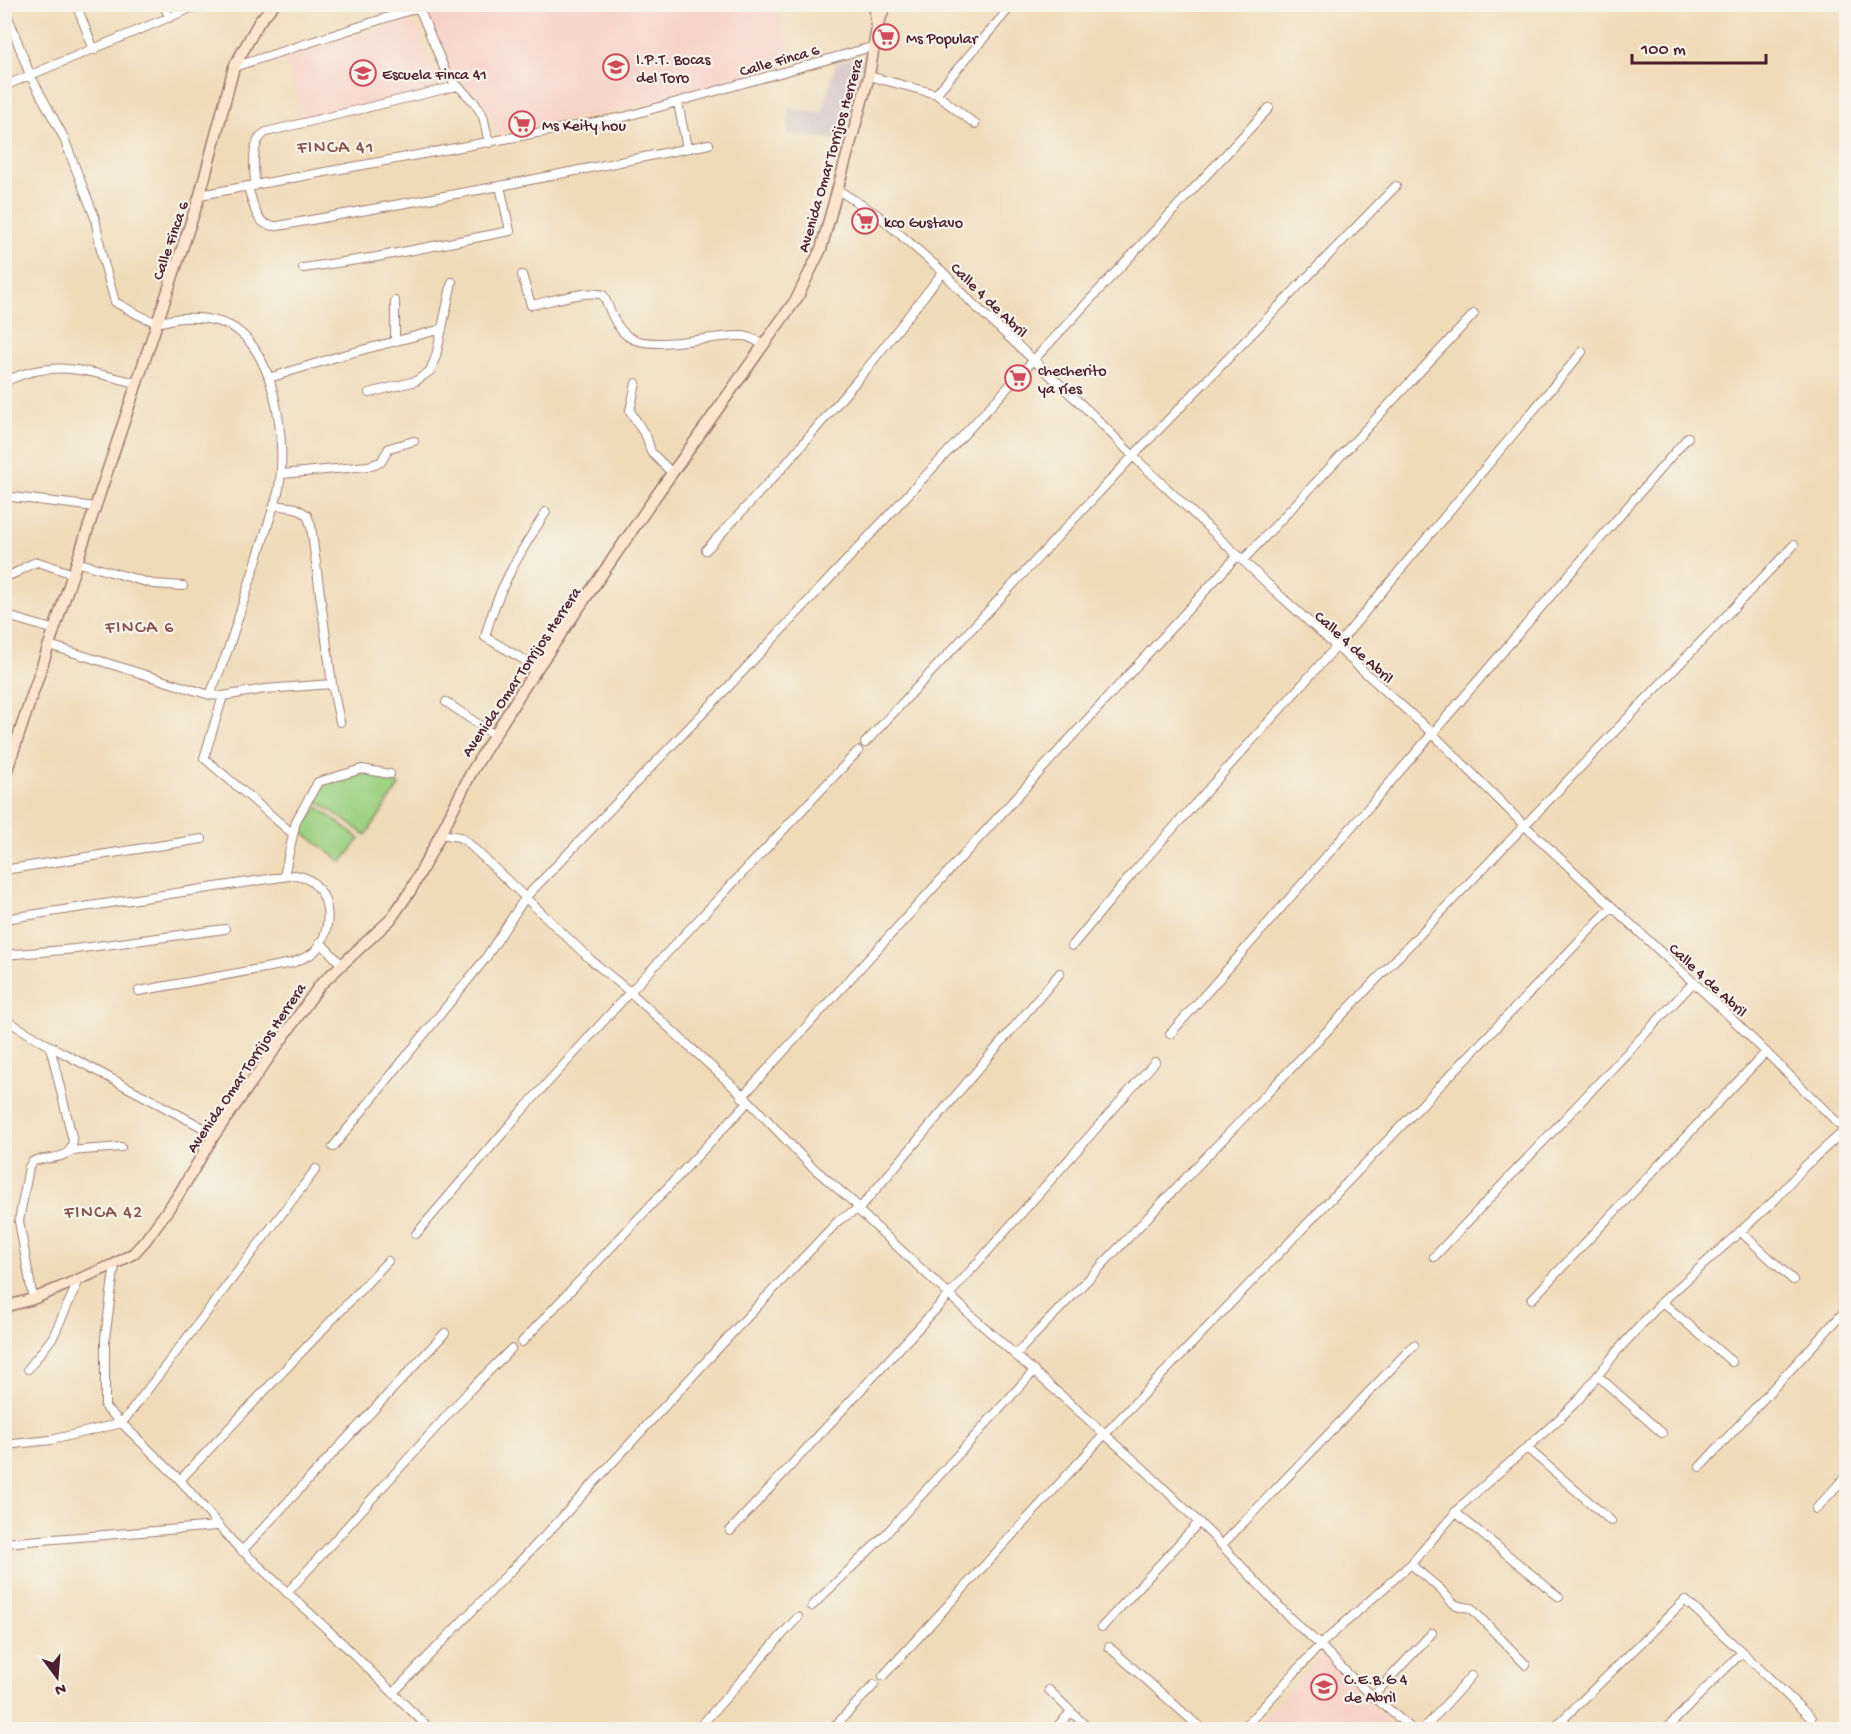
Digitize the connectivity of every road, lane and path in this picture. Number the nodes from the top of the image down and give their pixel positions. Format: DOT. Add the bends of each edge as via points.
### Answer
graph roads {
  1 [pos="76,4"];
  2 [pos="164,4"];
  3 [pos="201,4"];
  4 [pos="274,4"];
  5 [pos="429,4"];
  6 [pos="874,4"];
  7 [pos="886,4"];
  8 [pos="1013,4"];
  9 [pos="4,6"];
  10 [pos="419,8"];
  11 [pos="169,18"];
  12 [pos="877,27"];
  13 [pos="874,46"];
  14 [pos="94,50"];
  15 [pos="234,67"];
  16 [pos="30,75"];
  17 [pos="869,76"];
  18 [pos="4,86"];
  19 [pos="457,86"];
  20 [pos="936,94"];
  21 [pos="678,104"];
  22 [pos="1269,108"];
  23 [pos="975,124"];
  24 [pos="489,143"];
  25 [pos="709,144"];
  26 [pos="687,148"];
  27 [pos="500,186"];
  28 [pos="1396,186"];
  29 [pos="252,187"];
  30 [pos="838,190"];
  31 [pos="200,195"];
  32 [pos="303,268"];
  33 [pos="943,272"];
  34 [pos="522,276"];
  35 [pos="452,282"];
  36 [pos="395,301"];
  37 [pos="1474,314"];
  38 [pos="158,323"];
  39 [pos="442,329"];
  40 [pos="395,342"];
  41 [pos="764,345"];
  42 [pos="1582,352"];
  43 [pos="1034,361"];
  44 [pos="269,378"];
  45 [pos="11,379"];
  46 [pos="136,382"];
  47 [pos="636,383"];
  48 [pos="369,393"];
  49 [pos="1688,437"];
  50 [pos="414,441"];
  51 [pos="1133,456"];
  52 [pos="672,473"];
  53 [pos="282,474"];
  54 [pos="4,496"];
  55 [pos="275,505"];
  56 [pos="96,507"];
  57 [pos="546,512"];
  58 [pos="1794,544"];
  59 [pos="706,550"];
  60 [pos="1241,557"];
  61 [pos="76,562"];
  62 [pos="73,574"];
  63 [pos="4,576"];
  64 [pos="183,586"];
  65 [pos="4,615"];
  66 [pos="55,630"];
  67 [pos="49,645"];
  68 [pos="1335,648"];
  69 [pos="538,668"];
  70 [pos="332,684"];
  71 [pos="210,695"];
  72 [pos="223,696"];
  73 [pos="446,702"];
  74 [pos="340,722"];
  75 [pos="1432,733"];
  76 [pos="495,735"];
  77 [pos="865,743"];
  78 [pos="858,751"];
  79 [pos="7,761"];
  80 [pos="390,774"];
  81 [pos="4,779"];
  82 [pos="1523,824"];
  83 [pos="293,834"];
  84 [pos="441,834"];
  85 [pos="202,839"];
  86 [pos="4,870"];
  87 [pos="284,876"];
  88 [pos="525,898"];
  89 [pos="1612,907"];
  90 [pos="4,919"];
  91 [pos="225,929"];
  92 [pos="320,942"];
  93 [pos="1071,946"];
  94 [pos="4,955"];
  95 [pos="341,964"];
  96 [pos="1060,973"];
  97 [pos="1694,982"];
  98 [pos="139,991"];
  99 [pos="630,992"];
  100 [pos="4,1019"];
  101 [pos="1170,1034"];
  102 [pos="50,1046"];
  103 [pos="1766,1052"];
  104 [pos="1155,1062"];
  105 [pos="746,1099"];
  106 [pos="1846,1130"];
  107 [pos="215,1134"];
  108 [pos="122,1147"];
  109 [pos="333,1147"];
  110 [pos="70,1151"];
  111 [pos="316,1169"];
  112 [pos="860,1208"];
  113 [pos="1740,1231"];
  114 [pos="416,1234"];
  115 [pos="1434,1257"];
  116 [pos="388,1261"];
  117 [pos="115,1264"];
  118 [pos="79,1280"];
  119 [pos="1793,1280"];
  120 [pos="949,1294"];
  121 [pos="33,1299"];
  122 [pos="1532,1299"];
  123 [pos="1662,1302"];
  124 [pos="4,1307"];
  125 [pos="1846,1310"];
  126 [pos="445,1333"];
  127 [pos="522,1341"];
  128 [pos="1414,1345"];
  129 [pos="511,1349"];
  130 [pos="1015,1355"];
  131 [pos="1731,1362"];
  132 [pos="28,1369"];
  133 [pos="1034,1371"];
  134 [pos="1598,1376"];
  135 [pos="122,1424"];
  136 [pos="1662,1433"];
  137 [pos="1104,1435"];
  138 [pos="4,1445"];
  139 [pos="1527,1448"];
  140 [pos="1700,1467"];
  141 [pos="1846,1476"];
  142 [pos="180,1480"];
  143 [pos="1816,1509"];
  144 [pos="1455,1512"];
  145 [pos="1611,1521"];
  146 [pos="1199,1522"];
  147 [pos="217,1526"];
  148 [pos="730,1531"];
  149 [pos="4,1543"];
  150 [pos="1222,1545"];
  151 [pos="242,1551"];
  152 [pos="1411,1564"];
  153 [pos="287,1593"];
  154 [pos="1559,1598"];
  155 [pos="812,1606"];
  156 [pos="798,1617"];
  157 [pos="1102,1627"];
  158 [pos="1432,1633"];
  159 [pos="1320,1645"];
  160 [pos="1109,1647"];
  161 [pos="1742,1652"];
  162 [pos="1526,1665"];
  163 [pos="883,1676"];
  164 [pos="1471,1676"];
  165 [pos="874,1685"];
  166 [pos="1049,1690"];
  167 [pos="393,1693"];
  168 [pos="1373,1696"];
  169 [pos="1071,1712"];
  170 [pos="431,1730"];
  171 [pos="697,1730"];
  172 [pos="831,1730"];
  173 [pos="1054,1730"];
  174 [pos="1090,1730"];
  175 [pos="1203,1730"];
  176 [pos="1242,1730"];
  177 [pos="1413,1730"];
  178 [pos="1423,1730"];
  179 [pos="1552,1730"];
  180 [pos="1665,1730"];
  181 [pos="1809,1730"];
  1 -- 14 [label="street"];
  2 -- 11 [label="street"];
  3 -- 11 [label="street"];
  4 -- 15 [label="street" via="259,22"];
  5 -- 10 [label="street"];
  6 -- 12 [label="street, Avenida Omar Torrijos Herrera"];
  7 -- 12 [label="street"];
  8 -- 20 [label="street"];
  9 -- 16 [label="street"];
  10 -- 15 [label="street"];
  10 -- 19 [label="street" via="447,75"];
  11 -- 14 [label="street"];
  12 -- 13 [label="street, Avenida Omar Torrijos Herrera"];
  13 -- 17 [label="street, Avenida Omar Torrijos Herrera"];
  13 -- 21 [label="street, Calle Finca 6"];
  14 -- 16 [label="street"];
  15 -- 31 [label="street"];
  16 -- 18 [label="street"];
  16 -- 38 [label="street" via="63,136 95,218 115,302"];
  17 -- 20 [label="street"];
  17 -- 30 [label="street, Avenida Omar Torrijos Herrera"];
  19 -- 24 [label="street" via="483,116"];
  19 -- 29 [label="street" via="266,132 255,146"];
  20 -- 23 [label="street"];
  21 -- 24 [label="street, Calle Finca 6"];
  21 -- 26 [label="street"];
  22 -- 43 [label="street"];
  24 -- 29 [label="street, Calle Finca 6"];
  25 -- 26 [label="street"];
  26 -- 27 [label="street"];
  27 -- 29 [label="street" via="272,226 258,217"];
  27 -- 32 [label="street" via="510,231"];
  28 -- 51 [label="street"];
  29 -- 31 [label="street, Calle Finca 6"];
  30 -- 33 [label="street, Calle 4 de Abril" via="879,216"];
  30 -- 41 [label="street, Avenida Omar Torrijos Herrera" via="811,273"];
  31 -- 38 [label="street, Calle Finca 6"];
  33 -- 43 [label="street, Calle 4 de Abril"];
  33 -- 59 [label="street" via="836,406"];
  34 -- 41 [label="street" via="531,305 603,295 617,325 637,342 745,336"];
  35 -- 39 [label="street"];
  36 -- 40 [label="street"];
  37 -- 60 [label="street"];
  38 -- 44 [label="street" via="175,319 223,322 241,333 255,349"];
  38 -- 46 [label="street, Calle Finca 6"];
  39 -- 40 [label="street"];
  39 -- 48 [label="street" via="430,371 416,381"];
  40 -- 44 [label="street"];
  41 -- 52 [label="street, Avenida Omar Torrijos Herrera"];
  42 -- 68 [label="street"];
  43 -- 51 [label="street, Calle 4 de Abril"];
  43 -- 88 [label="street"];
  44 -- 53 [label="street"];
  45 -- 46 [label="street" via="41,368 62,368"];
  46 -- 56 [label="street, Calle Finca 6"];
  47 -- 52 [label="street" via="630,411 651,452"];
  49 -- 75 [label="street"];
  50 -- 53 [label="street" via="389,448 381,462"];
  51 -- 60 [label="street, Calle 4 de Abril"];
  51 -- 77 [label="street"];
  52 -- 69 [label="street, Avenida Omar Torrijos Herrera"];
  53 -- 55 [label="street"];
  54 -- 56 [label="street"];
  55 -- 70 [label="street" via="307,514 311,526"];
  55 -- 71 [label="street"];
  56 -- 61 [label="street, Calle Finca 6"];
  57 -- 69 [label="street" via="513,563 485,637"];
  58 -- 82 [label="street"];
  60 -- 68 [label="street, Calle 4 de Abril"];
  60 -- 105 [label="street"];
  61 -- 62 [label="street, Calle Finca 6"];
  61 -- 64 [label="street" via="153,584"];
  62 -- 63 [label="street" via="38,562"];
  62 -- 66 [label="street, Calle Finca 6"];
  65 -- 66 [label="street"];
  66 -- 67 [label="street, Calle Finca 6"];
  67 -- 71 [label="street"];
  67 -- 79 [label="street, Calle Finca 6"];
  68 -- 75 [label="street, Calle 4 de Abril"];
  68 -- 93 [label="street"];
  69 -- 76 [label="street, Avenida Omar Torrijos Herrera"];
  70 -- 72 [label="street"];
  70 -- 74 [label="street"];
  71 -- 72 [label="street"];
  72 -- 83 [label="street" via="204,758"];
  73 -- 76 [label="street"];
  75 -- 82 [label="street, Calle 4 de Abril"];
  75 -- 101 [label="street"];
  76 -- 84 [label="street, Avenida Omar Torrijos Herrera"];
  78 -- 99 [label="street"];
  79 -- 81 [label="street, Calle Finca 6"];
  80 -- 83 [label="street" via="362,769 318,782"];
  82 -- 89 [label="street, Calle 4 de Abril"];
  82 -- 130 [label="street"];
  83 -- 87 [label="street"];
  84 -- 88 [label="street" via="467,842"];
  84 -- 95 [label="street, Avenida Omar Torrijos Herrera" via="390,920"];
  85 -- 86 [label="street"];
  87 -- 90 [label="street"];
  87 -- 92 [label="street" via="304,876 324,896 328,917"];
  88 -- 99 [label="street"];
  88 -- 109 [label="street" via="485,959"];
  89 -- 97 [label="street, Calle 4 de Abril"];
  89 -- 137 [label="street"];
  91 -- 94 [label="street"];
  92 -- 95 [label="street"];
  92 -- 98 [label="street" via="313,952 292,963"];
  95 -- 107 [label="street, Avenida Omar Torrijos Herrera" via="320,985"];
  96 -- 112 [label="street"];
  97 -- 103 [label="street, Calle 4 de Abril"];
  97 -- 115 [label="street"];
  99 -- 105 [label="street"];
  99 -- 114 [label="street"];
  100 -- 102 [label="street"];
  102 -- 107 [label="street"];
  102 -- 110 [label="street" via="73,1141"];
  103 -- 106 [label="street, Calle 4 de Abril"];
  103 -- 122 [label="street"];
  104 -- 120 [label="street"];
  105 -- 112 [label="street" via="809,1164"];
  105 -- 127 [label="street"];
  106 -- 113 [label="street"];
  107 -- 117 [label="street, Avenida Omar Torrijos Herrera" via="145,1241"];
  108 -- 110 [label="street"];
  110 -- 121 [label="street" via="36,1160 29,1167 19,1221"];
  111 -- 135 [label="street"];
  112 -- 120 [label="street"];
  112 -- 167 [label="street" via="839,1220"];
  113 -- 119 [label="street"];
  113 -- 123 [label="street"];
  116 -- 142 [label="street"];
  117 -- 118 [label="street, Avenida Omar Torrijos Herrera"];
  117 -- 135 [label="street" via="105,1338 105,1407"];
  118 -- 121 [label="street, Avenida Omar Torrijos Herrera"];
  118 -- 132 [label="street" via="53,1336"];
  120 -- 130 [label="street"];
  120 -- 148 [label="street"];
  121 -- 124 [label="street, Avenida Omar Torrijos Herrera"];
  123 -- 131 [label="street"];
  123 -- 134 [label="street"];
  125 -- 140 [label="street"];
  126 -- 151 [label="street"];
  128 -- 150 [label="street"];
  129 -- 153 [label="street"];
  130 -- 133 [label="street"];
  133 -- 137 [label="street"];
  133 -- 155 [label="street" via="884,1536"];
  134 -- 136 [label="street"];
  134 -- 139 [label="street"];
  135 -- 138 [label="street" via="51,1440"];
  135 -- 142 [label="street"];
  137 -- 146 [label="street"];
  137 -- 163 [label="street"];
  139 -- 144 [label="street"];
  139 -- 145 [label="street"];
  141 -- 143 [label="street"];
  142 -- 147 [label="street"];
  144 -- 152 [label="street"];
  144 -- 154 [label="street"];
  146 -- 150 [label="street"];
  146 -- 157 [label="street"];
  147 -- 149 [label="street"];
  147 -- 151 [label="street"];
  150 -- 159 [label="street"];
  151 -- 153 [label="street"];
  152 -- 159 [label="street"];
  152 -- 162 [label="street" via="1446,1599 1458,1607 1471,1608"];
  153 -- 167 [label="street"];
  156 -- 171 [label="street"];
  158 -- 168 [label="street"];
  159 -- 168 [label="street"];
  159 -- 176 [label="street"];
  160 -- 175 [label="street"];
  161 -- 179 [label="street" via="1685,1600"];
  161 -- 180 [label="street"];
  161 -- 181 [label="street" via="1811,1718"];
  164 -- 178 [label="street"];
  165 -- 172 [label="street"];
  166 -- 169 [label="street"];
  167 -- 170 [label="street"];
  168 -- 177 [label="street"];
  169 -- 173 [label="street"];
  169 -- 174 [label="street"];
}
